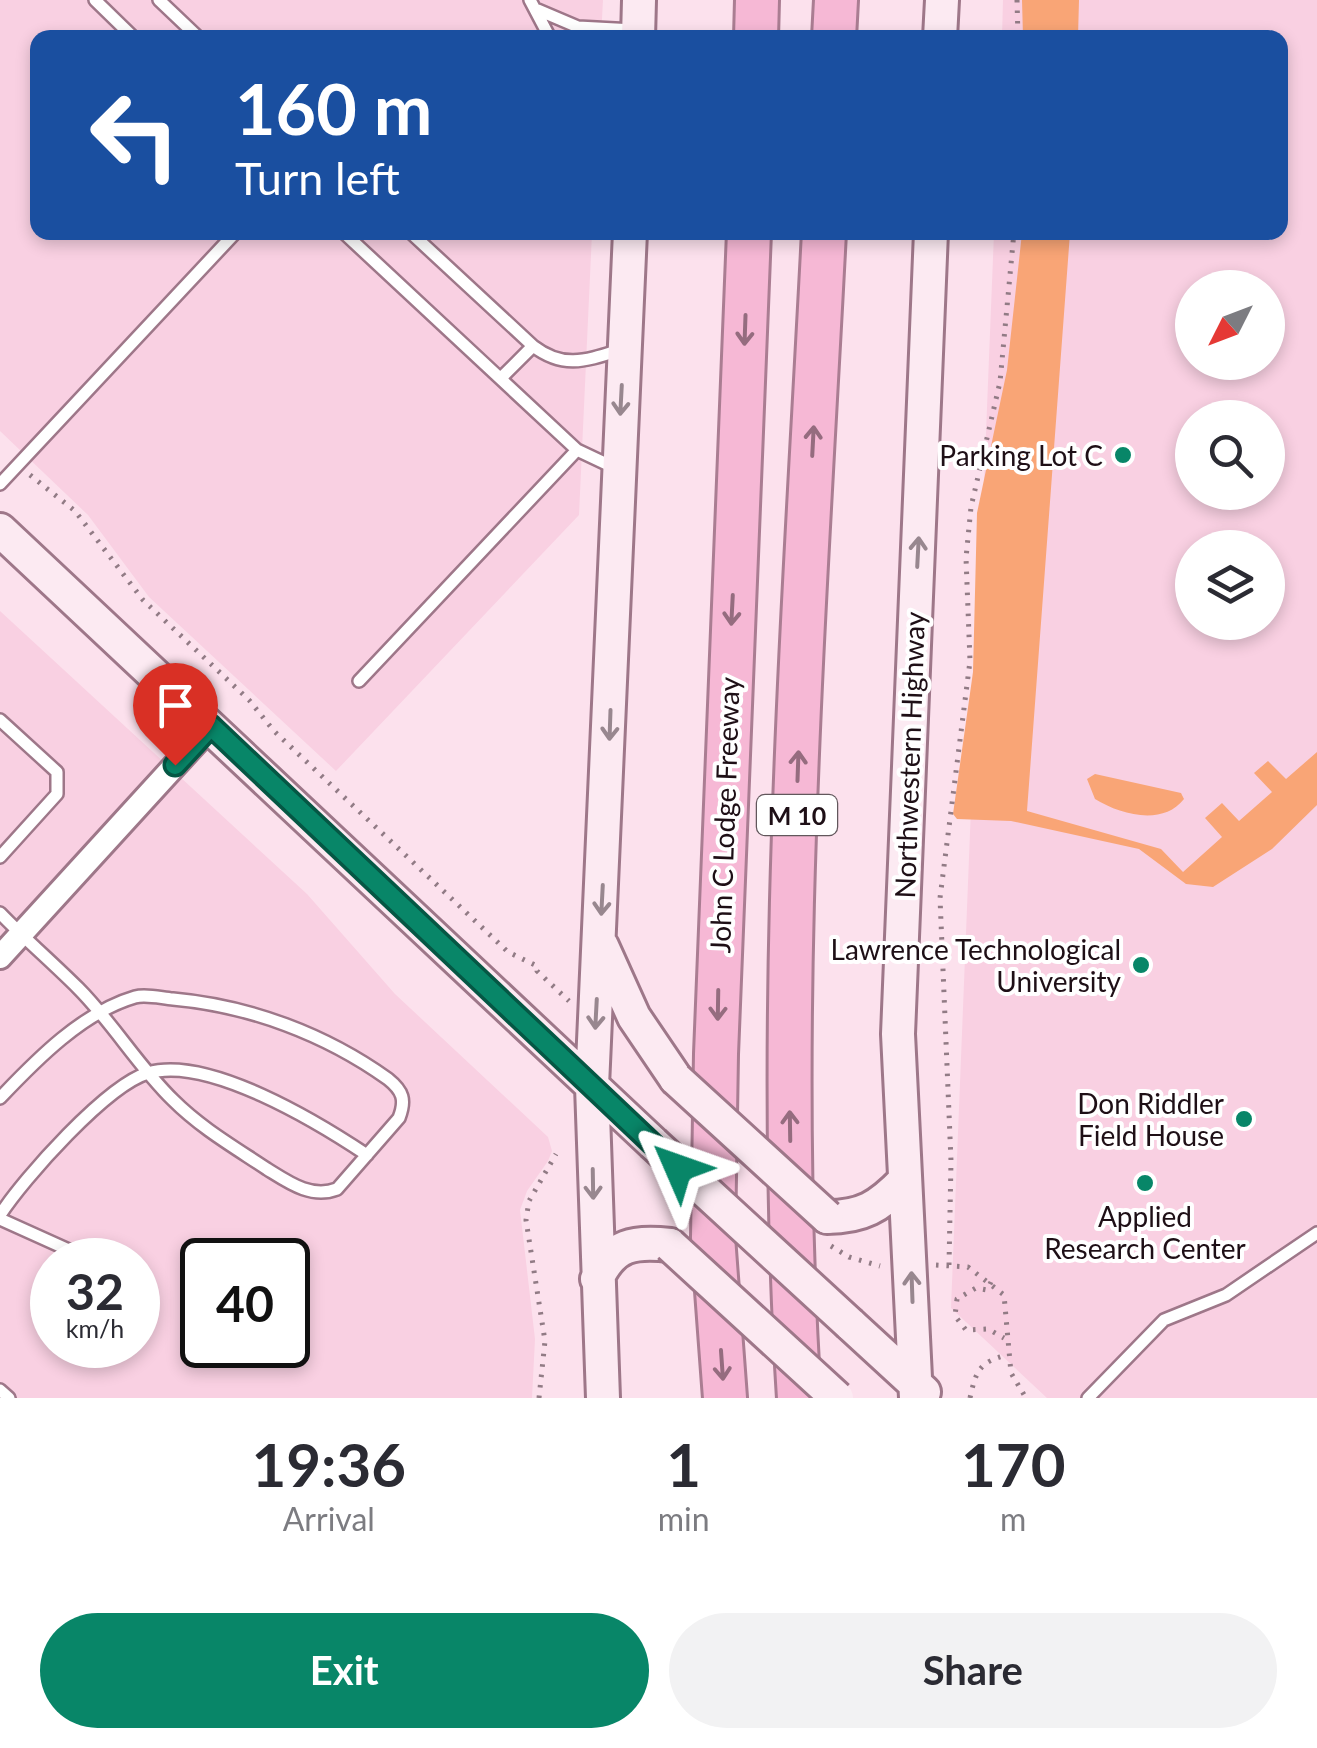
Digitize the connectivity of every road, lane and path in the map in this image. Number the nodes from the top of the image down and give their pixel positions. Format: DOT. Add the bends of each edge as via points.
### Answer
graph roads {
  1 [pos="95,0"];
  2 [pos="159,0"];
  3 [pos="758,0"];
  4 [pos="836,0"];
  5 [pos="942,0"];
  6 [pos="1017,0"];
  7 [pos="534,5"];
  8 [pos="638,22"];
  9 [pos="126,30"];
  10 [pos="191,30"];
  11 [pos="546,30"];
  12 [pos="756,30"];
  13 [pos="834,30"];
  14 [pos="940,30"];
  15 [pos="1018,30"];
  16 [pos="229,240"];
  17 [pos="351,240"];
  18 [pos="419,240"];
  19 [pos="630,240"];
  20 [pos="749,240"];
  21 [pos="824,240"];
  22 [pos="931,240"];
  23 [pos="1013,240"];
  24 [pos="533,346"];
  25 [pos="624,349"];
  26 [pos="501,378"];
  27 [pos="577,450"];
  28 [pos="617,469"];
  29 [pos="0,484"];
  30 [pos="42,486"];
  31 [pos="0,530"];
  32 [pos="359,681"];
  33 [pos="5,725"];
  34 [pos="211,726"];
  35 [pos="0,741"];
  36 [pos="0,858"];
  37 [pos="0,914"];
  38 [pos="20,934"];
  39 [pos="600,942"];
  40 [pos="0,956"];
  41 [pos="537,971"];
  42 [pos="99,1012"];
  43 [pos="149,1072"];
  44 [pos="592,1086"];
  45 [pos="0,1098"];
  46 [pos="556,1154"];
  47 [pos="367,1156"];
  48 [pos="904,1182"];
  49 [pos="0,1217"];
  50 [pos="827,1231"];
  51 [pos="1317,1232"];
  52 [pos="40,1238"];
  53 [pos="928,1264"];
  54 [pos="948,1265"];
  55 [pos="879,1266"];
  56 [pos="597,1279"];
  57 [pos="991,1282"];
  58 [pos="1004,1338"];
  59 [pos="1008,1354"];
  60 [pos="0,1390"];
  61 [pos="921,1394"];
  62 [pos="9,1398"];
  63 [pos="539,1398"];
  64 [pos="603,1398"];
  65 [pos="725,1398"];
  66 [pos="799,1398"];
  67 [pos="837,1398"];
  68 [pos="970,1398"];
  69 [pos="1026,1398"];
  70 [pos="1088,1398"];
  1 -- 9 [label="lane"];
  2 -- 10 [label="lane"];
  3 -- 12 [label="highway"];
  4 -- 13 [label="highway"];
  5 -- 14 [label="main road"];
  6 -- 15 [label="path"];
  7 -- 8 [label="lane" via="578,27"];
  7 -- 11 [label="lane"];
  16 -- 29 [label="lane"];
  17 -- 26 [label="lane"];
  18 -- 24 [label="lane"];
  19 -- 25 [label="main road"];
  20 -- 65 [label="highway, John C Lodge Freeway / M 10, one-way" via="716,1073 714,1237"];
  66 -- 21 [label="highway, M 10, one-way" via="789,1054"];
  48 -- 22 [label="main road, Northwestern Highway, one-way" via="898,1034"];
  23 -- 54 [label="path" via="1000,382 971,507 970,661 940,898 952,1161"];
  24 -- 25 [label="lane" via="566,364"];
  24 -- 26 [label="lane"];
  25 -- 28 [label="main road, one-way"];
  26 -- 27 [label="lane"];
  27 -- 28 [label="lane"];
  27 -- 32 [label="lane"];
  28 -- 39 [label="main road, one-way"];
  30 -- 41 [label="path" via="75,511 143,600 274,731 508,952"];
  31 -- 34 [label="main road"];
  33 -- 35 [label="lane"];
  33 -- 36 [label="lane" via="60,782 58,794"];
  34 -- 38 [label="street"];
  34 -- 44 [label="main road"];
  37 -- 38 [label="lane"];
  38 -- 40 [label="street"];
  38 -- 42 [label="lane"];
  39 -- 44 [label="main road, one-way"];
  39 -- 50 [label="main road, bridge" via="634,1018 676,1079"];
  42 -- 43 [label="lane"];
  42 -- 45 [label="lane"];
  42 -- 47 [label="lane" via="138,996 205,1002 301,1030 365,1062 398,1087 404,1106"];
  43 -- 47 [label="lane" via="183,1072 278,1101"];
  43 -- 47 [label="lane" via="204,1128 312,1192 337,1189"];
  43 -- 49 [label="lane" via="48,1152"];
  44 -- 56 [label="main road, one-way"];
  44 -- 61 [label="main road, bridge"];
  46 -- 63 [label="path" via="529,1201 526,1220 545,1341"];
  48 -- 50 [label="main road" via="880,1206"];
  61 -- 48 [label="main road, Northwestern Highway, one-way"];
  49 -- 52 [label="lane"];
  50 -- 55 [label="path" via="849,1257"];
  51 -- 70 [label="lane" via="1226,1295 1164,1320"];
  53 -- 54 [label="path"];
  54 -- 57 [label="path" via="968,1267"];
  56 -- 64 [label="main road"];
  56 -- 67 [label="main road, bridge" via="606,1257 640,1242 670,1245"];
  57 -- 58 [label="path" via="1008,1309"];
  57 -- 58 [label="path" via="957,1299 955,1316 966,1330 988,1329"];
  58 -- 59 [label="path"];
  59 -- 68 [label="path" via="976,1370"];
  59 -- 69 [label="path"];
  60 -- 62 [label="lane"];
}
